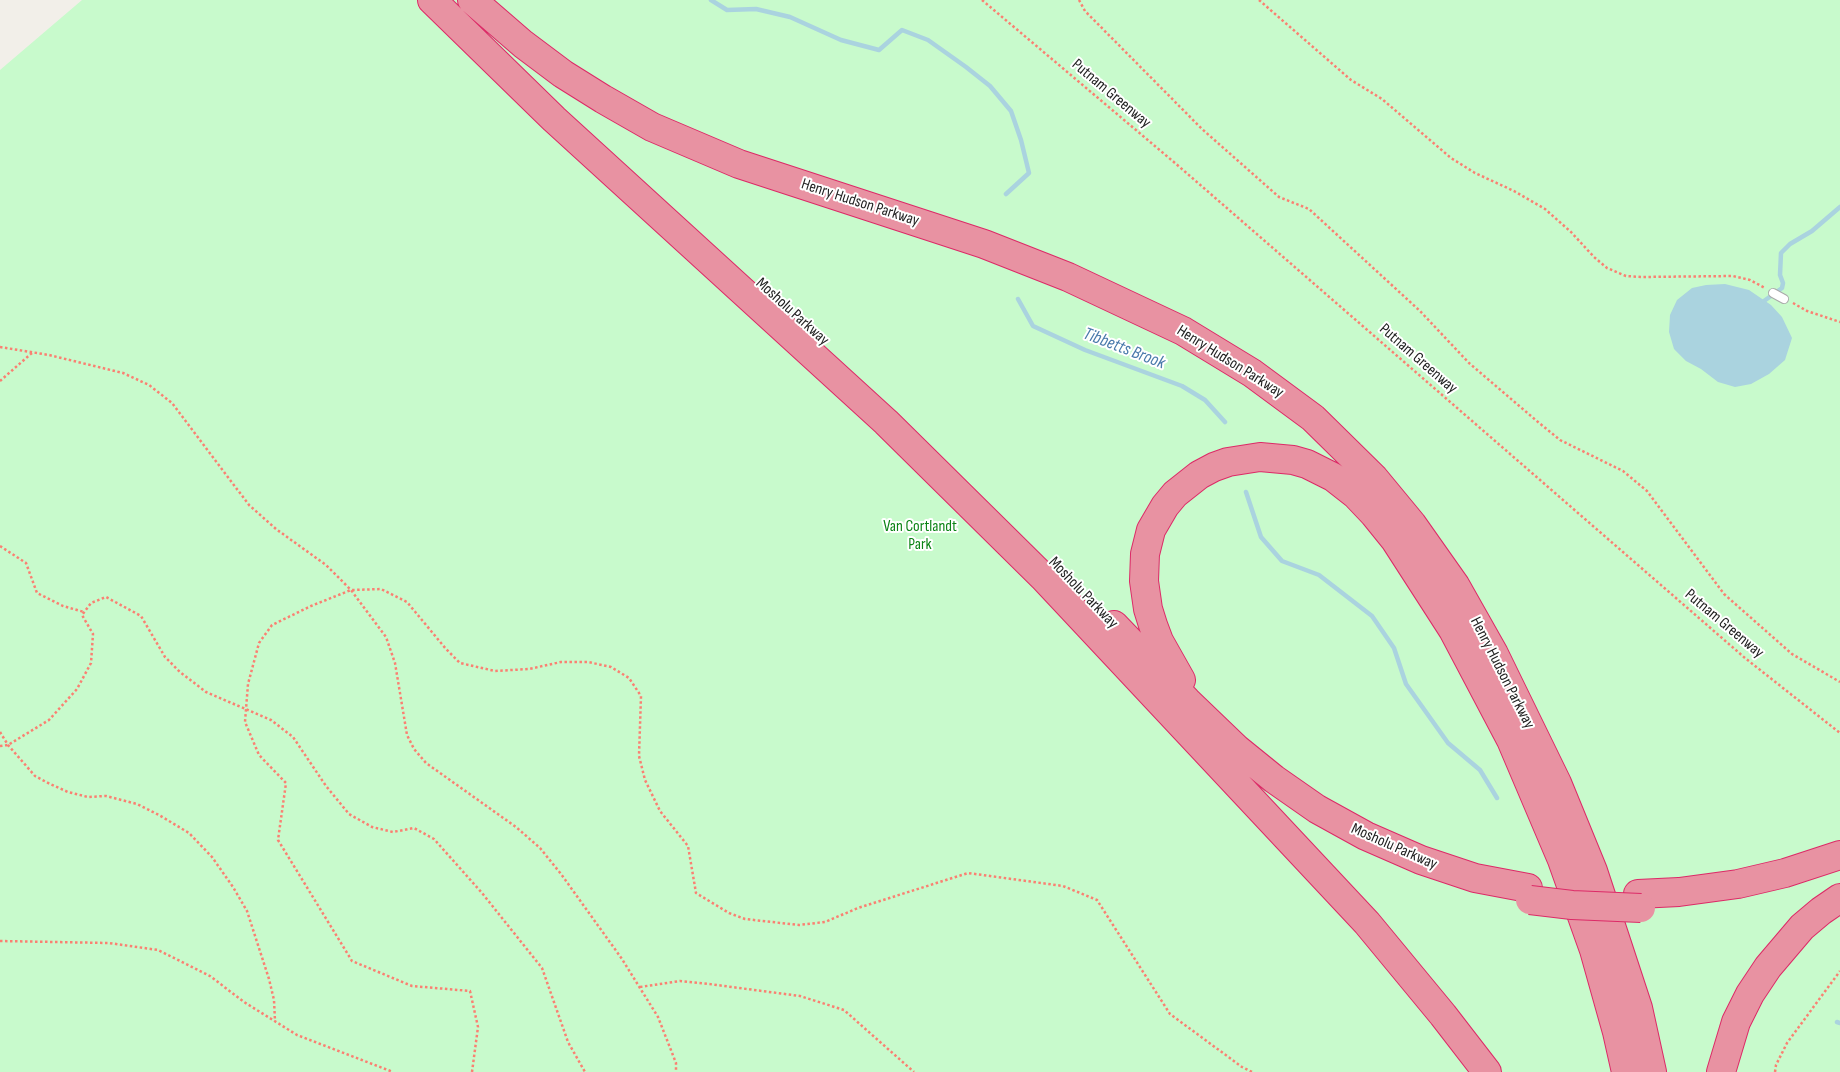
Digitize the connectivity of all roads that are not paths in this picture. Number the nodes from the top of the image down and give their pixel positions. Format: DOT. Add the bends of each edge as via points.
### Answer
graph roads {
  1 [pos="432,0"];
  2 [pos="457,0"];
  3 [pos="472,0"];
  4 [pos="1773,293"];
  5 [pos="1784,298"];
  6 [pos="1194,722"];
  7 [pos="1840,856"];
  8 [pos="1840,870"];
  9 [pos="1840,898"];
  10 [pos="1640,901"];
  11 [pos="1487,1072"];
  12 [pos="1626,1072"];
  13 [pos="1652,1072"];
  14 [pos="1721,1072"];
  1 -- 6 [label="highway" via="554,119 853,391"];
  2 -- 6 [label="highway, Mosholu Parkway" via="565,105 898,409 1038,547"];
  3 -- 13 [label="highway, Henry Hudson Parkway" via="563,74 652,127 739,164 984,244 1076,281 1183,331 1252,373 1313,418 1367,470 1412,524 1455,584 1494,654 1557,783 1593,871 1638,1008"];
  4 -- 5 [label="lane"];
  6 -- 10 [label="highway, Mosholu Parkway" via="1237,749 1317,809 1399,852 1529,894 1585,894"];
  6 -- 11 [label="highway" via="1366,923"];
  6 -- 12 [label="highway" via="1148,609 1145,560 1157,518 1186,484 1228,462 1276,458 1321,470 1356,495 1395,540 1453,630 1489,696 1562,860 1606,988"];
  7 -- 10 [label="highway, Mosholu Parkway" via="1786,874"];
  8 -- 10 [label="highway, Mosholu Parkway" via="1798,885 1749,896 1696,904"];
  9 -- 14 [label="highway" via="1802,927 1768,967 1736,1022"];
}
